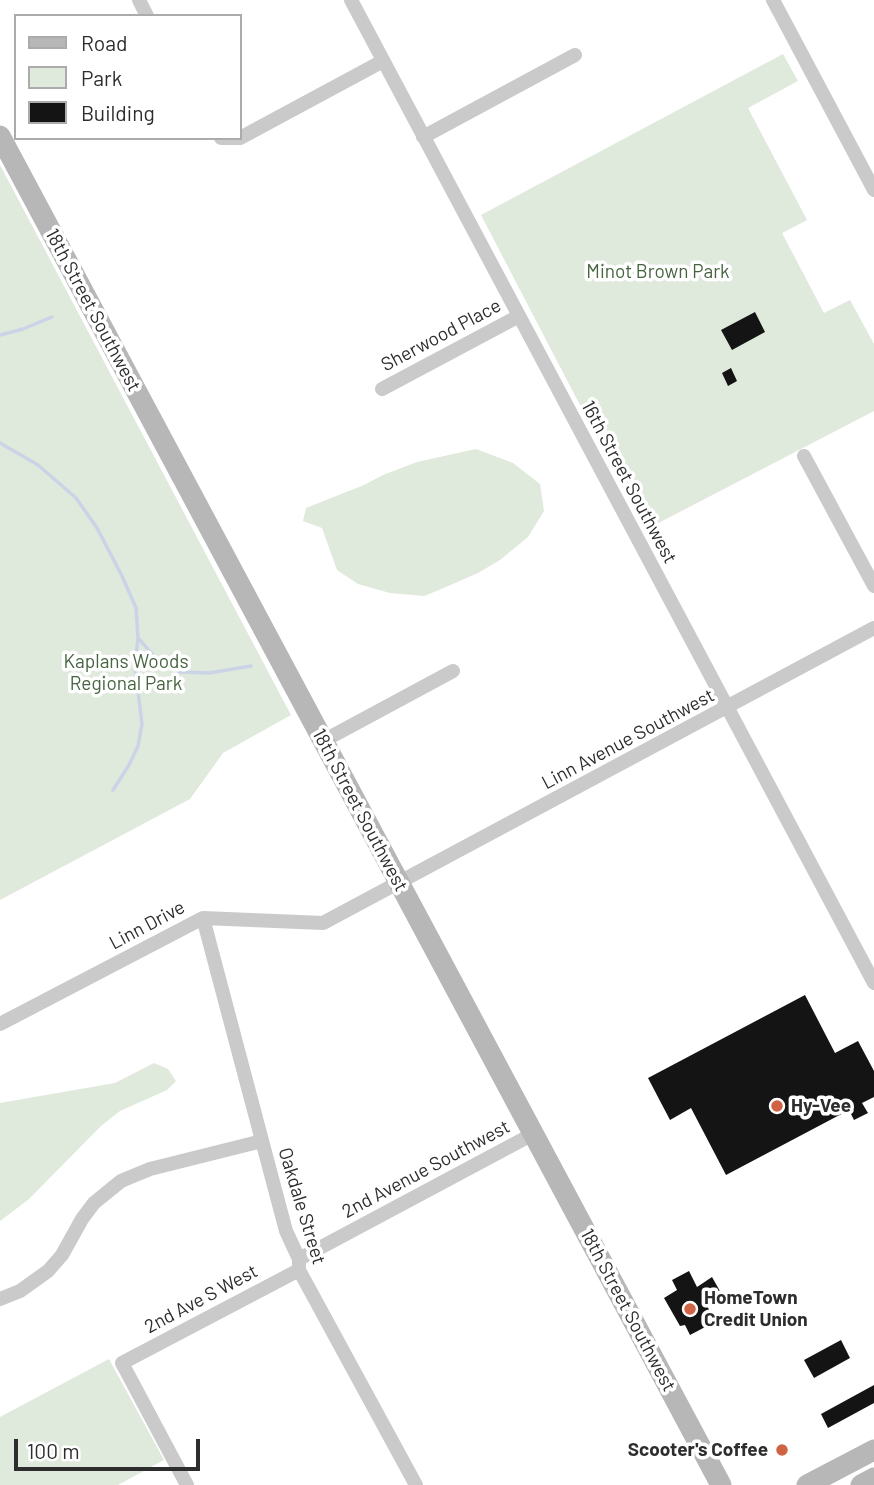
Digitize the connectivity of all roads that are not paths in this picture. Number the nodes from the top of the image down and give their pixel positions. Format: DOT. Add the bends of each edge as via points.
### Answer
graph roads {
  1 [pos="351,0"];
  2 [pos="773,0"];
  3 [pos="575,55"];
  4 [pos="383,61"];
  5 [pos="0,136"];
  6 [pos="242,137"];
  7 [pos="424,137"];
  8 [pos="874,190"];
  9 [pos="519,316"];
  10 [pos="382,389"];
  11 [pos="804,456"];
  12 [pos="874,586"];
  13 [pos="874,628"];
  14 [pos="453,671"];
  15 [pos="727,707"];
  16 [pos="323,741"];
  17 [pos="399,883"];
  18 [pos="203,918"];
  19 [pos="874,983"];
  20 [pos="0,1024"];
  21 [pos="533,1134"];
  22 [pos="262,1141"];
  23 [pos="299,1264"];
  24 [pos="0,1299"];
  25 [pos="874,1450"];
  26 [pos="874,1478"];
  27 [pos="187,1485"];
  28 [pos="416,1485"];
  29 [pos="721,1485"];
  30 [pos="807,1485"];
  31 [pos="862,1485"];
  1 -- 4 [label="street, 16th Street Southwest"];
  2 -- 8 [label="street"];
  3 -- 7 [label="street"];
  4 -- 6 [label="street"];
  4 -- 7 [label="street, 16th Street Southwest"];
  5 -- 16 [label="street, 18th Street Southwest"];
  7 -- 9 [label="street, 16th Street Southwest"];
  9 -- 10 [label="street, Sherwood Place"];
  9 -- 15 [label="street, 16th Street Southwest"];
  11 -- 12 [label="street"];
  13 -- 15 [label="street, Linn Avenue Southwest"];
  14 -- 16 [label="street"];
  15 -- 17 [label="street, Linn Avenue Southwest"];
  15 -- 19 [label="street, 16th Street Southwest"];
  16 -- 17 [label="street, 18th Street Southwest"];
  17 -- 18 [label="street, Linn Drive" via="323,923"];
  17 -- 21 [label="street, 18th Street Southwest"];
  18 -- 20 [label="street, Linn Drive"];
  18 -- 22 [label="street, Oakdale Street"];
  21 -- 23 [label="street, 2nd Avenue Southwest"];
  21 -- 29 [label="street, 18th Street Southwest"];
  22 -- 23 [label="street, Oakdale Street"];
  22 -- 24 [label="street" via="150,1169 121,1181 94,1203 48,1271"];
  23 -- 27 [label="street, 2nd Ave S West" via="122,1363"];
  23 -- 28 [label="street, Oakdale Street"];
  25 -- 30 [label="street"];
  26 -- 31 [label="street"];
}
